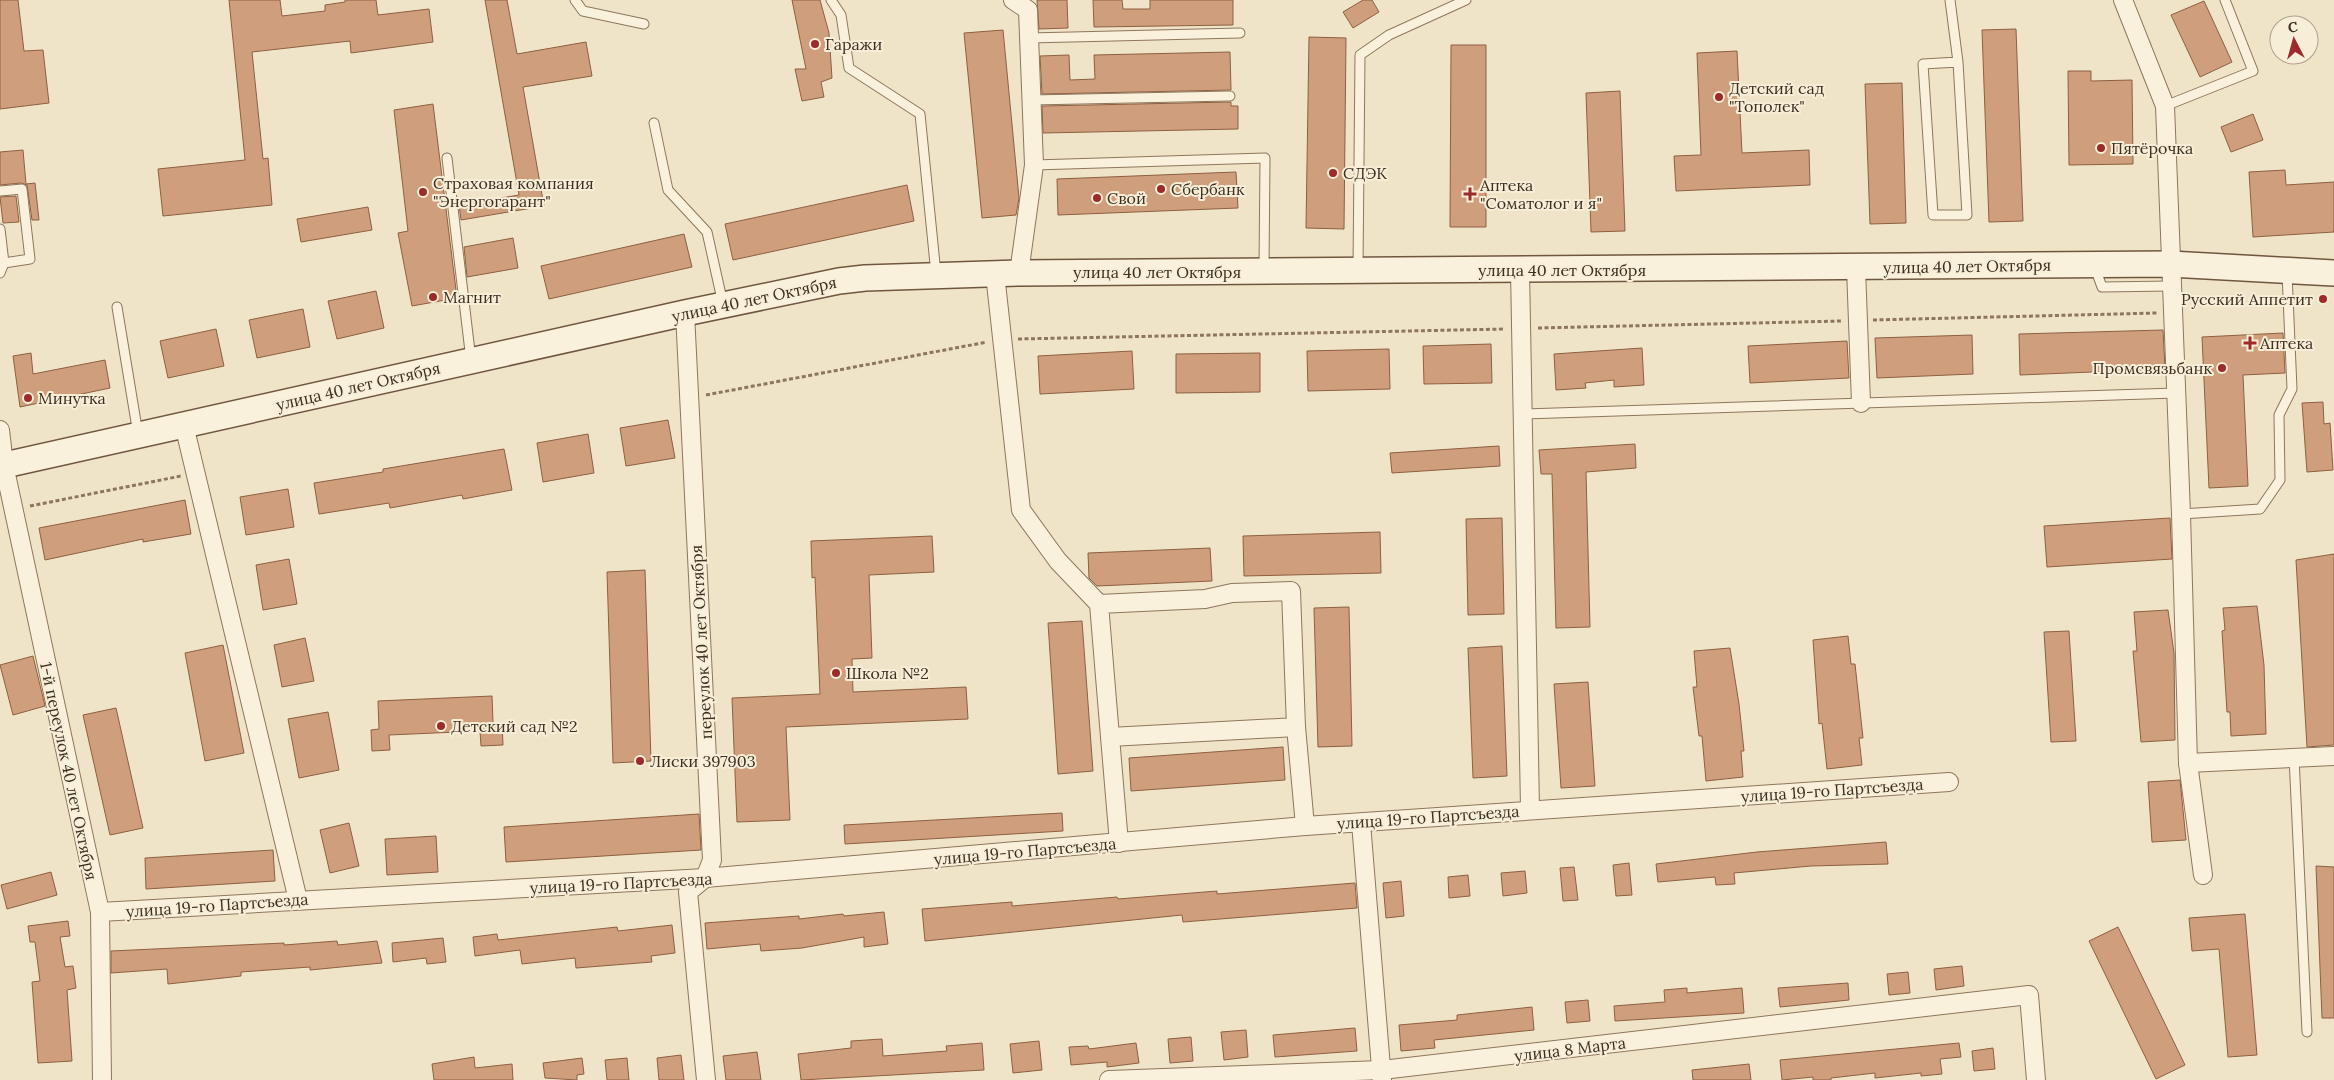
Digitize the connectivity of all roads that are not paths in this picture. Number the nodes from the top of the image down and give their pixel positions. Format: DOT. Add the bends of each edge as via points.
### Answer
graph roads {
  1 [pos="575,0"];
  2 [pos="831,0"];
  3 [pos="1013,0"];
  4 [pos="1466,0"];
  5 [pos="1950,0"];
  6 [pos="2225,0"];
  7 [pos="2126,1"];
  8 [pos="644,24"];
  9 [pos="1240,33"];
  10 [pos="1029,38"];
  11 [pos="1958,62"];
  12 [pos="1230,96"];
  13 [pos="1031,100"];
  14 [pos="2165,106"];
  15 [pos="654,123"];
  16 [pos="447,158"];
  17 [pos="1034,165"];
  18 [pos="0,191"];
  19 [pos="0,229"];
  20 [pos="4,263"];
  21 [pos="1856,268"];
  22 [pos="1520,270"];
  23 [pos="2287,270"];
  24 [pos="1264,271"];
  25 [pos="1358,271"];
  26 [pos="2334,272"];
  27 [pos="0,273"];
  28 [pos="1019,273"];
  29 [pos="995,274"];
  30 [pos="2171,275"];
  31 [pos="936,276"];
  32 [pos="723,305"];
  33 [pos="117,306"];
  34 [pos="685,313"];
  35 [pos="471,361"];
  36 [pos="2176,393"];
  37 [pos="1861,403"];
  38 [pos="1522,414"];
  39 [pos="184,425"];
  40 [pos="0,430"];
  41 [pos="138,434"];
  42 [pos="2,466"];
  43 [pos="2181,514"];
  44 [pos="1099,604"];
  45 [pos="1296,726"];
  46 [pos="1110,737"];
  47 [pos="2334,756"];
  48 [pos="2294,757"];
  49 [pos="2188,762"];
  50 [pos="1949,782"];
  51 [pos="1530,809"];
  52 [pos="1361,823"];
  53 [pos="1305,826"];
  54 [pos="1119,842"];
  55 [pos="2203,875"];
  56 [pos="705,878"];
  57 [pos="298,900"];
  58 [pos="100,912"];
  59 [pos="2307,1032"];
  60 [pos="1382,1075"];
  61 [pos="102,1080"];
  62 [pos="706,1080"];
  63 [pos="1109,1080"];
  64 [pos="2036,1080"];
  1 -- 8 [label="lane" via="583,11"];
  2 -- 31 [label="lane" via="841,15 850,68 920,114"];
  3 -- 10 [label="street" via="1028,10"];
  4 -- 25 [label="lane" via="1389,35 1360,55"];
  5 -- 11 [label="lane"];
  6 -- 14 [label="lane" via="2253,71"];
  7 -- 14 [label="street"];
  9 -- 10 [label="lane"];
  10 -- 13 [label="street"];
  11 -- 11 [label="lane" via="1967,214 1933,215 1923,64"];
  12 -- 13 [label="lane"];
  13 -- 17 [label="street"];
  14 -- 30 [label="street"];
  15 -- 32 [label="lane" via="668,190 707,232"];
  16 -- 35 [label="lane"];
  17 -- 24 [label="lane" via="1265,158"];
  17 -- 28 [label="street"];
  18 -- 20 [label="lane" via="22,189 30,259"];
  19 -- 20 [label="lane"];
  20 -- 27 [label="lane"];
  21 -- 22 [label="main road, улица 40 лет Октября"];
  21 -- 30 [label="main road, улица 40 лет Октября" via="2094,265"];
  21 -- 37 [label="street"];
  22 -- 25 [label="main road, улица 40 лет Октября"];
  22 -- 38 [label="street"];
  23 -- 26 [label="main road, улица 40 лет Октября"];
  23 -- 30 [label="main road, улица 40 лет Октября"];
  23 -- 43 [label="lane" via="2292,389 2279,415 2280,480 2260,509"];
  24 -- 25 [label="main road, улица 40 лет Октября"];
  24 -- 28 [label="main road, улица 40 лет Октября"];
  28 -- 29 [label="main road, улица 40 лет Октября"];
  29 -- 31 [label="main road, улица 40 лет Октября"];
  29 -- 44 [label="street" via="1021,510 1058,561"];
  30 -- 36 [label="street"];
  31 -- 32 [label="main road, улица 40 лет Октября" via="839,281"];
  32 -- 34 [label="main road, улица 40 лет Октября"];
  33 -- 41 [label="lane"];
  34 -- 35 [label="main road, улица 40 лет Октября"];
  34 -- 56 [label="street, переулок 40 лет Октября" via="712,860"];
  35 -- 39 [label="main road, улица 40 лет Октября"];
  36 -- 37 [label="lane"];
  36 -- 43 [label="street"];
  37 -- 38 [label="lane"];
  38 -- 51 [label="street"];
  39 -- 41 [label="main road, улица 40 лет Октября"];
  39 -- 57 [label="street"];
  40 -- 42 [label="street, 1-й переулок 40 лет Октября"];
  41 -- 42 [label="main road, улица 40 лет Октября"];
  42 -- 58 [label="street, 1-й переулок 40 лет Октября"];
  43 -- 49 [label="street"];
  44 -- 45 [label="street" via="1291,591"];
  44 -- 46 [label="street"];
  45 -- 46 [label="street"];
  45 -- 53 [label="street"];
  46 -- 54 [label="street"];
  47 -- 48 [label="street"];
  48 -- 49 [label="street"];
  48 -- 59 [label="lane"];
  49 -- 55 [label="street"];
  50 -- 51 [label="street, улица 19-го Партсъезда"];
  51 -- 52 [label="street, улица 19-го Партсъезда"];
  52 -- 53 [label="street, улица 19-го Партсъезда"];
  52 -- 60 [label="street"];
  53 -- 54 [label="street, улица 19-го Партсъезда"];
  54 -- 56 [label="street, улица 19-го Партсъезда"];
  56 -- 57 [label="street, улица 19-го Партсъезда"];
  56 -- 62 [label="street, переулок 40 лет Октября" via="688,892"];
  57 -- 58 [label="street, улица 19-го Партсъезда"];
  58 -- 61 [label="street, 1-й переулок 40 лет Октября"];
  60 -- 63 [label="street, улица 8 Марта"];
  60 -- 64 [label="street, улица 8 Марта" via="2029,995"];
}
